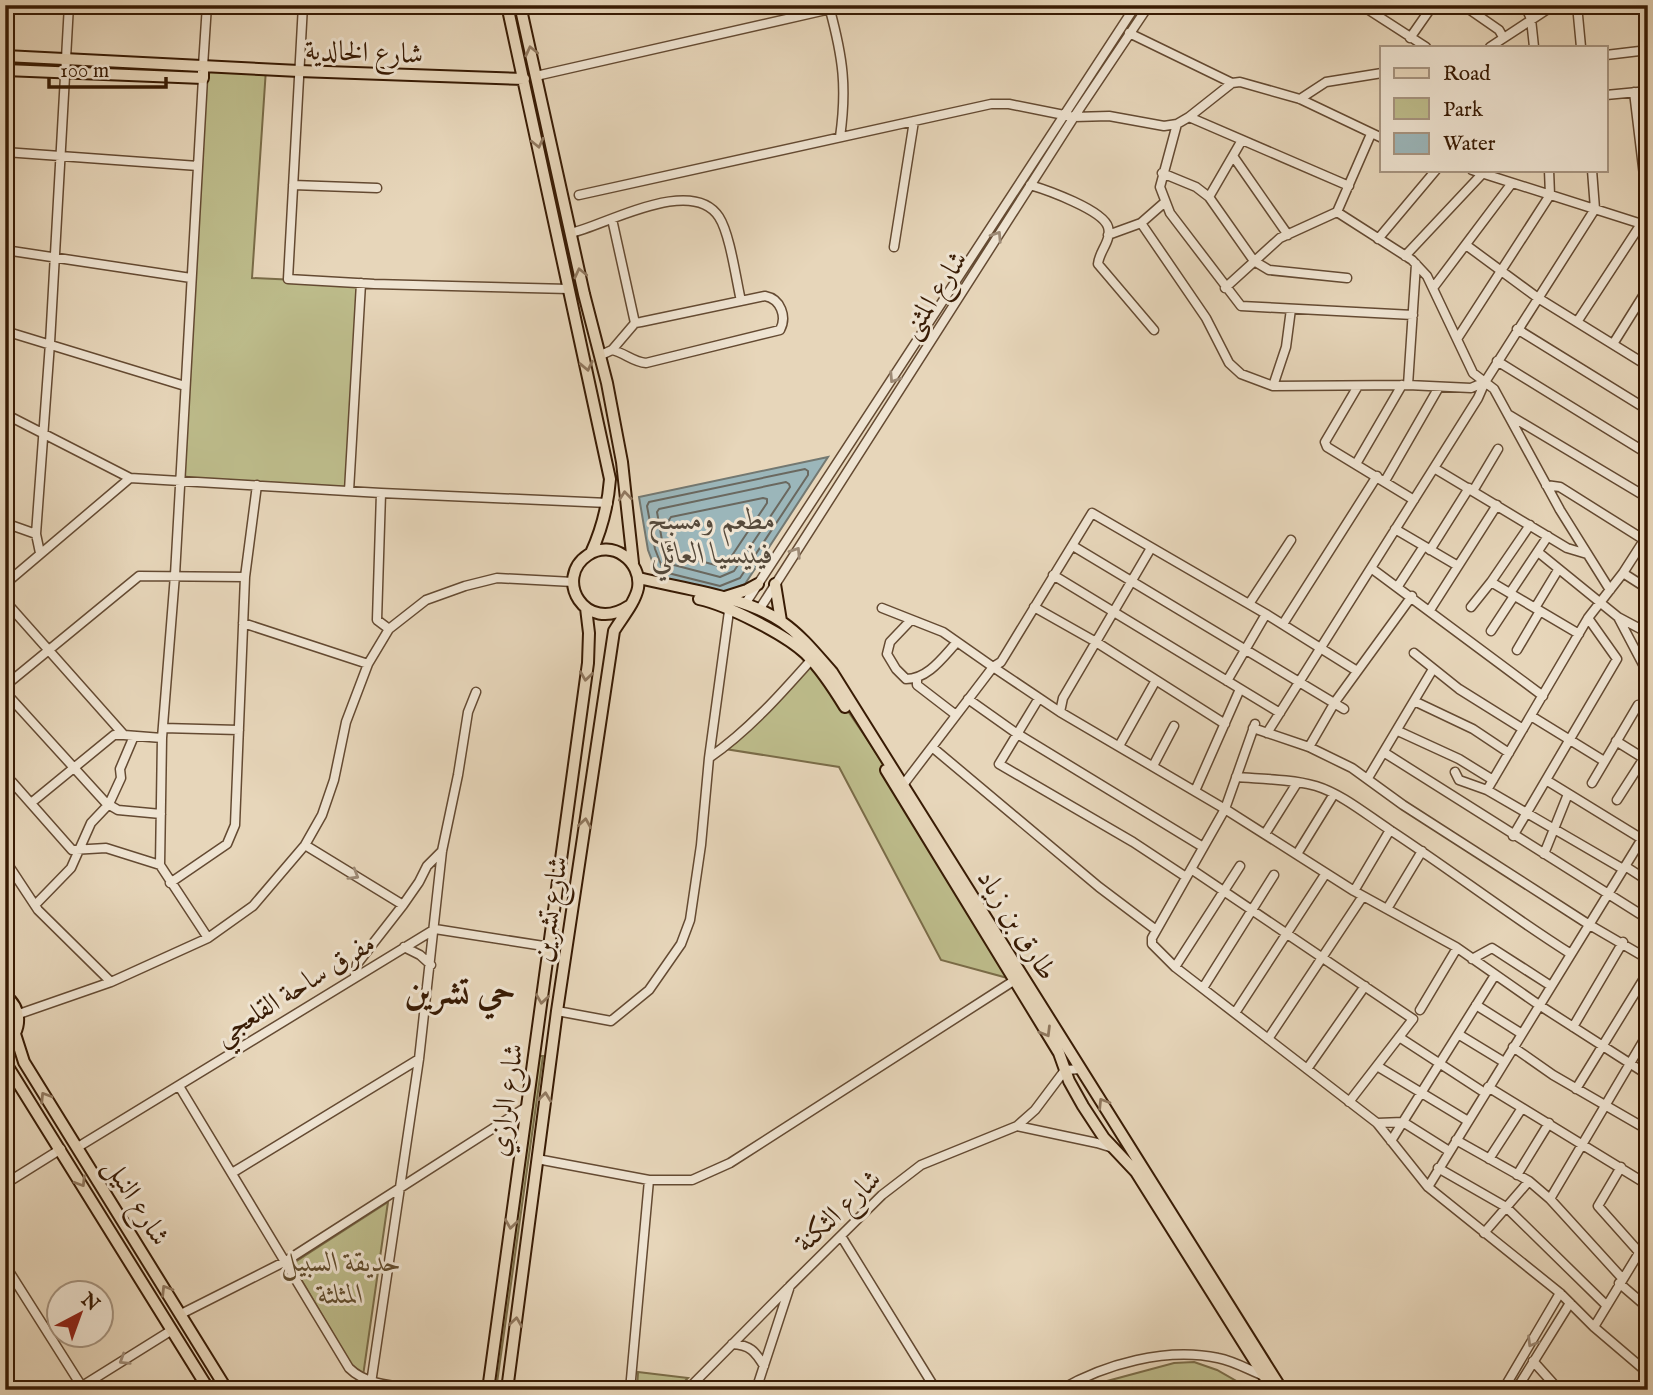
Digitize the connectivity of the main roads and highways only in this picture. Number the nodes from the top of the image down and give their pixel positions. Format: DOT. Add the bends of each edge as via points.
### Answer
graph roads {
  1 [pos="507,5"];
  2 [pos="520,5"];
  3 [pos="5,55"];
  4 [pos="5,70"];
  5 [pos="203,72"];
  6 [pos="524,79"];
  7 [pos="591,553"];
  8 [pos="633,563"];
  9 [pos="638,581"];
  10 [pos="758,584"];
  11 [pos="775,584"];
  12 [pos="741,605"];
  13 [pos="629,606"];
  14 [pos="586,608"];
  15 [pos="749,620"];
  16 [pos="781,621"];
  17 [pos="5,995"];
  18 [pos="15,1034"];
  19 [pos="5,1045"];
  20 [pos="5,1062"];
  21 [pos="209,1390"];
  22 [pos="227,1390"];
  23 [pos="488,1390"];
  24 [pos="507,1390"];
  25 [pos="1273,1390"];
  26 [pos="1282,1390"];
  1 -- 6 [label="main road"];
  8 -- 2 [label="main road, one-way" via="622,462 601,355"];
  3 -- 5 [label="main road"];
  4 -- 5 [label="main road"];
  5 -- 6 [label="main road, شارع الخالدية"];
  6 -- 7 [label="main road, one-way" via="610,479 608,503"];
  7 -- 8 [label="main road" via="619,552"];
  7 -- 14 [label="main road" via="577,568 573,582 575,594"];
  8 -- 9 [label="main road"];
  9 -- 12 [label="main road" via="708,601"];
  9 -- 13 [label="main road"];
  10 -- 12 [label="main road" via="747,590"];
  11 -- 16 [label="main road"];
  12 -- 15 [label="main road"];
  12 -- 15 [label="main road" via="757,613"];
  12 -- 16 [label="main road, طارق بن زياد"];
  13 -- 14 [label="main road" via="607,615"];
  24 -- 13 [label="main road, شارع تشرين, one-way" via="614,631"];
  14 -- 23 [label="main road, شارع الرازي, one-way" via="587,663"];
  15 -- 25 [label="main road, one-way" via="785,639 811,660 861,731 1059,1054 1101,1140 1117,1150 1151,1195"];
  26 -- 16 [label="main road, طارق بن زياد, one-way" via="832,672 804,639"];
  17 -- 18 [label="main road" via="19,1014"];
  18 -- 19 [label="main road"];
  22 -- 18 [label="main road, شارع النيل, one-way" via="24,1062"];
  20 -- 21 [label="main road, شارع النيل, one-way"];
}
